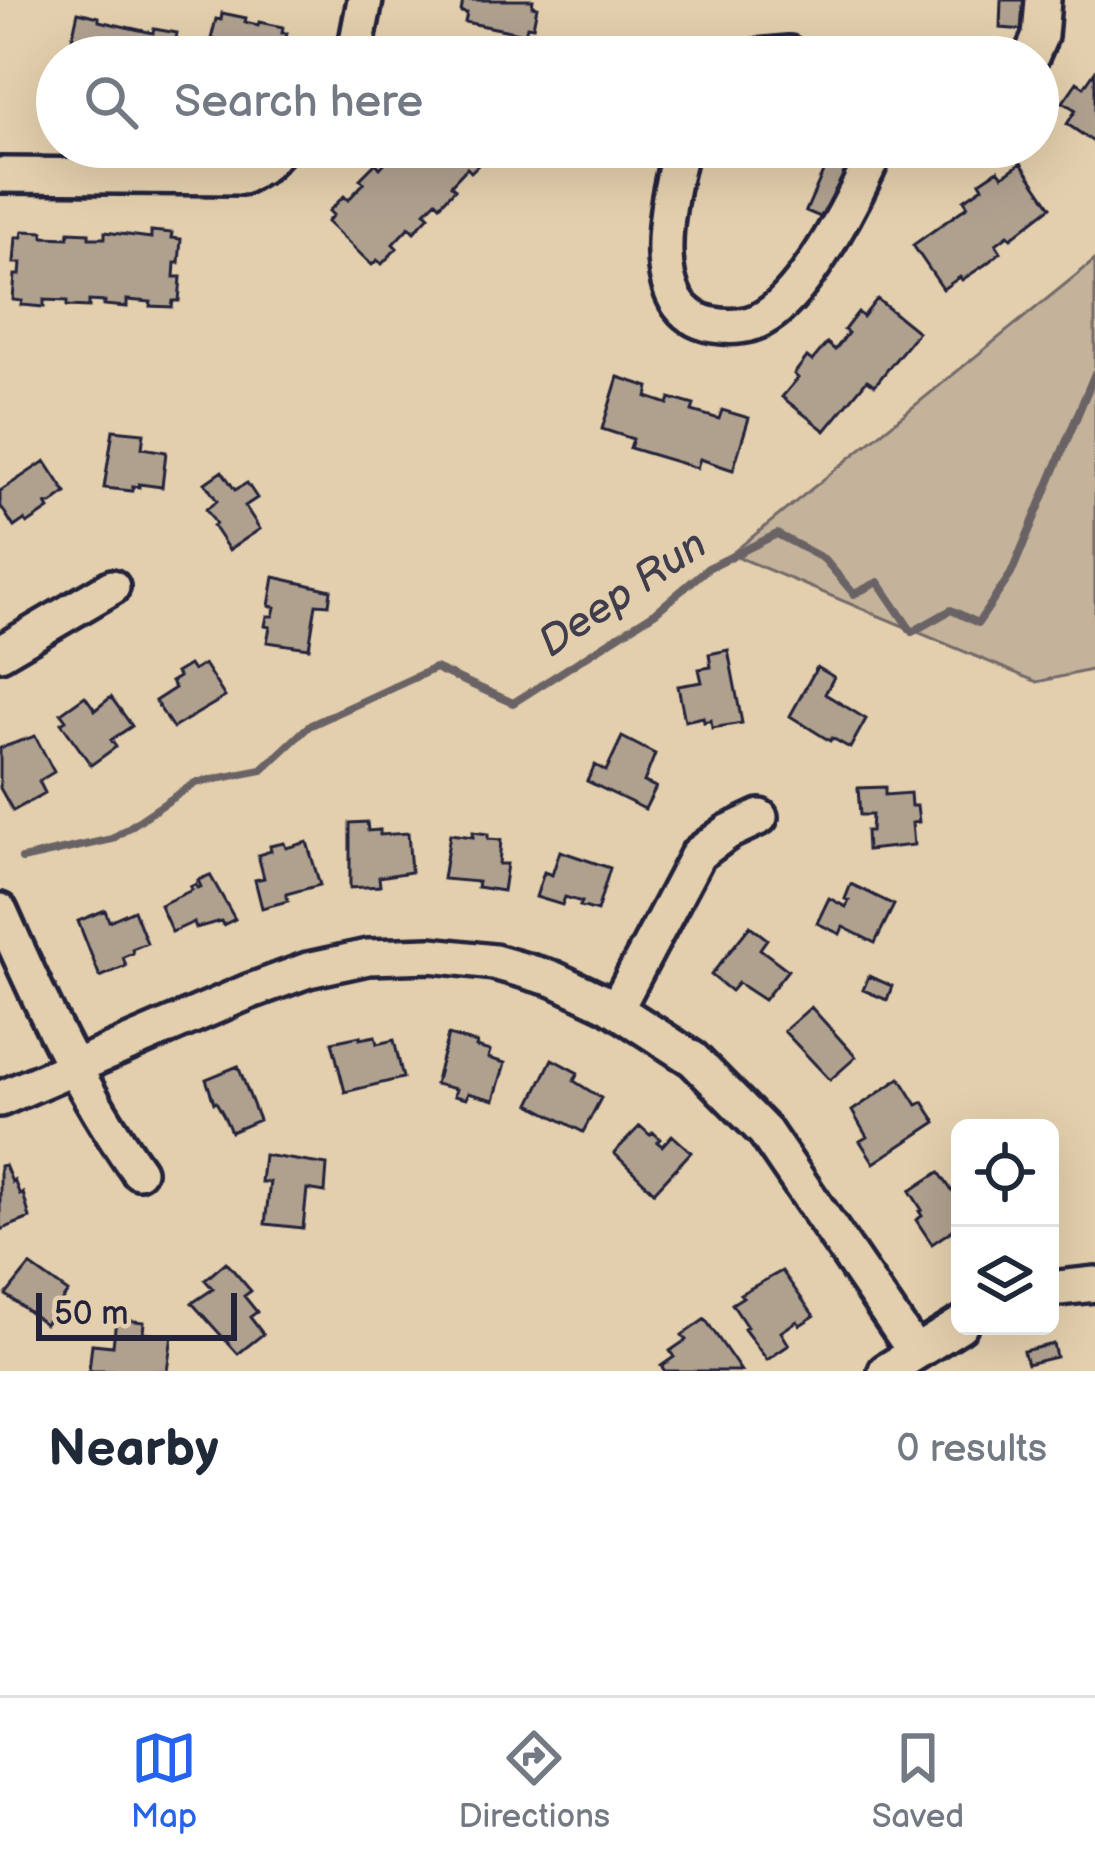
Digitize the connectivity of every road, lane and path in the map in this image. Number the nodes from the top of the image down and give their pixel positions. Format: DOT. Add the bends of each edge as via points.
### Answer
graph roads {
  1 [pos="365,0"];
  2 [pos="1042,0"];
  3 [pos="358,36"];
  4 [pos="1040,36"];
  5 [pos="257,168"];
  6 [pos="676,168"];
  7 [pos="867,168"];
  8 [pos="0,176"];
  9 [pos="112,587"];
  10 [pos="0,652"];
  11 [pos="760,817"];
  12 [pos="0,911"];
  13 [pos="616,1009"];
  14 [pos="74,1067"];
  15 [pos="0,1099"];
  16 [pos="138,1171"];
  17 [pos="1095,1284"];
  18 [pos="1059,1288"];
  19 [pos="951,1330"];
  20 [pos="915,1352"];
  21 [pos="886,1371"];
  1 -- 3 [label="street"];
  2 -- 4 [label="street"];
  5 -- 8 [label="street" via="242,177"];
  6 -- 7 [label="street" via="667,284 700,323 723,327 768,316 798,288"];
  9 -- 10 [label="street"];
  11 -- 13 [label="street" via="698,854"];
  12 -- 14 [label="street"];
  13 -- 14 [label="street" via="494,962 368,957 248,992"];
  13 -- 20 [label="street" via="693,1059 765,1132"];
  14 -- 15 [label="street"];
  14 -- 16 [label="street"];
  17 -- 18 [label="street"];
  19 -- 20 [label="street"];
  20 -- 21 [label="street"];
}
